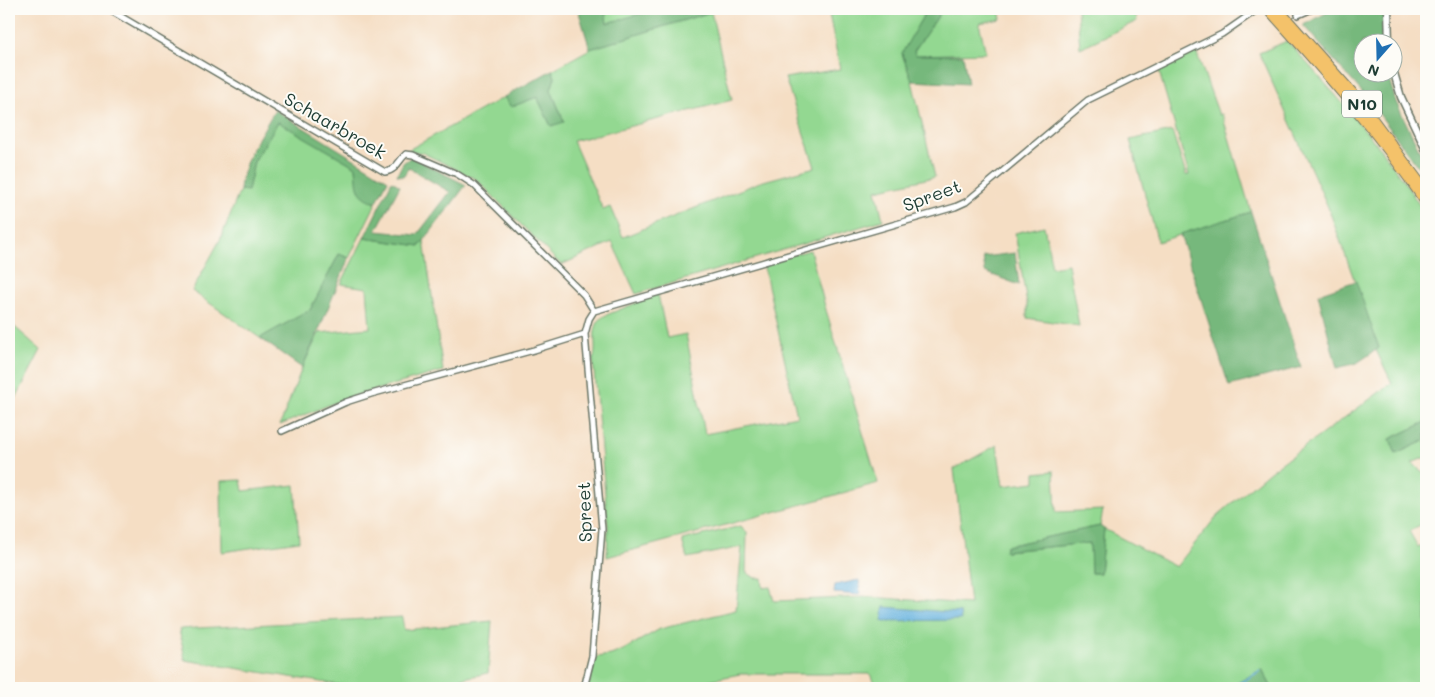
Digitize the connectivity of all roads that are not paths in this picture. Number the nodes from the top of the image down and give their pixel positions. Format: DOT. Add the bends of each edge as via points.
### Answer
graph roads {
  1 [pos="108,9"];
  2 [pos="1258,9"];
  3 [pos="1268,9"];
  4 [pos="1278,9"];
  5 [pos="1312,9"];
  6 [pos="1388,9"];
  7 [pos="1298,15"];
  8 [pos="1389,32"];
  9 [pos="1397,82"];
  10 [pos="1426,150"];
  11 [pos="1426,191"];
  12 [pos="1426,203"];
  13 [pos="594,311"];
  14 [pos="585,334"];
  15 [pos="282,431"];
  16 [pos="584,688"];
  1 -- 13 [label="street, Schaarbroek" via="385,172 395,168 406,154 466,179 584,295"];
  2 -- 13 [label="street, Spreet" via="1222,34 1088,100 966,202"];
  3 -- 12 [label="main road, N10" via="1343,92"];
  4 -- 11 [label="main road, N10" via="1358,99"];
  5 -- 7 [label="street"];
  6 -- 8 [label="street"];
  9 -- 10 [label="street"];
  13 -- 14 [label="street, Spreet" via="588,319"];
  14 -- 15 [label="street" via="346,402"];
  14 -- 16 [label="street, Spreet" via="602,529 592,656"];
}
